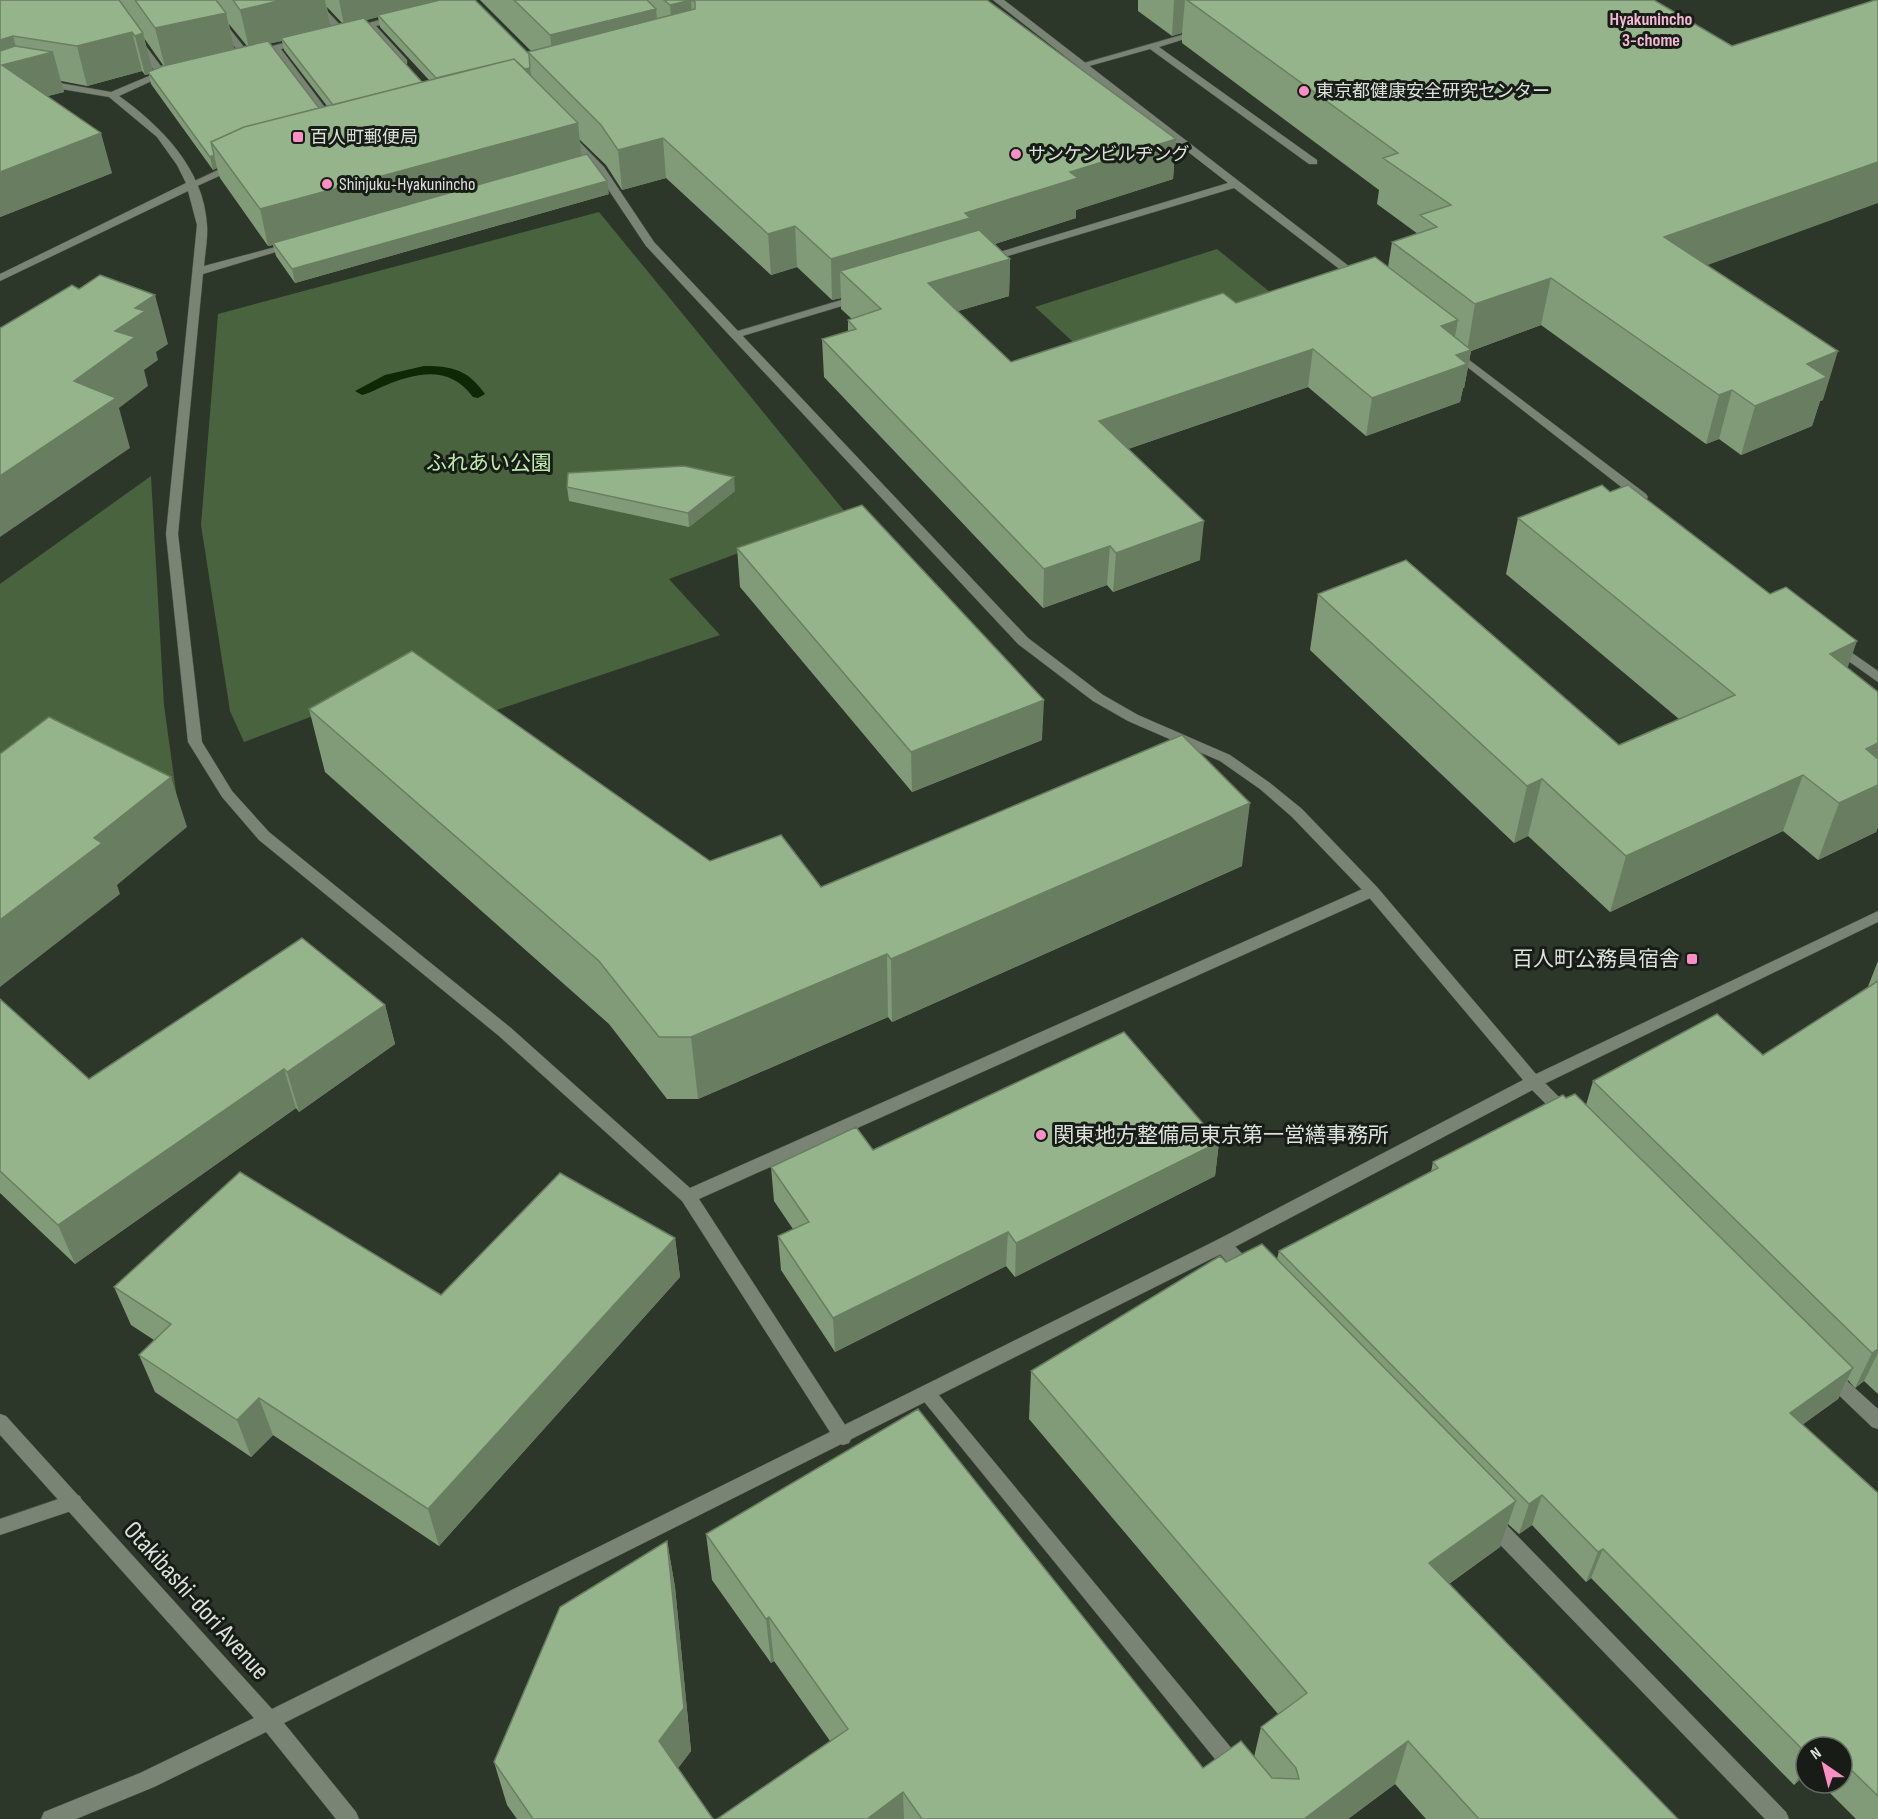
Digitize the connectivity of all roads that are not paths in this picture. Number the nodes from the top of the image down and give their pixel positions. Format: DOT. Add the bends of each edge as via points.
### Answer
graph roads {
  1 [pos="202,0"];
  2 [pos="312,0"];
  3 [pos="998,0"];
  4 [pos="404,16"];
  5 [pos="370,24"];
  6 [pos="128,28"];
  7 [pos="1215,28"];
  8 [pos="340,32"];
  9 [pos="329,34"];
  10 [pos="307,39"];
  11 [pos="1152,46"];
  12 [pos="274,47"];
  13 [pos="1082,65"];
  14 [pos="415,75"];
  15 [pos="36,82"];
  16 [pos="112,95"];
  17 [pos="556,124"];
  18 [pos="341,135"];
  19 [pos="247,160"];
  20 [pos="1313,162"];
  21 [pos="1236,184"];
  22 [pos="191,185"];
  23 [pos="309,241"];
  24 [pos="974,263"];
  25 [pos="196,273"];
  26 [pos="0,278"];
  27 [pos="1368,286"];
  28 [pos="871,294"];
  29 [pos="735,335"];
  30 [pos="1444,344"];
  31 [pos="1651,503"];
  32 [pos="1821,634"];
  33 [pos="1878,678"];
  34 [pos="1372,891"];
  35 [pos="1878,916"];
  36 [pos="1534,1082"];
  37 [pos="1575,1123"];
  38 [pos="688,1196"];
  39 [pos="1223,1245"];
  40 [pos="1264,1288"];
  41 [pos="1817,1363"];
  42 [pos="927,1393"];
  43 [pos="1878,1421"];
  44 [pos="0,1422"];
  45 [pos="843,1437"];
  46 [pos="73,1502"];
  47 [pos="1480,1511"];
  48 [pos="0,1527"];
  49 [pos="269,1720"];
  50 [pos="1246,1782"];
  51 [pos="51,1819"];
  52 [pos="349,1819"];
  53 [pos="1779,1819"];
  1 -- 12 [label="street" via="240,56"];
  2 -- 8 [label="street"];
  3 -- 13 [label="street"];
  4 -- 5 [label="street"];
  5 -- 8 [label="street"];
  5 -- 14 [label="street"];
  6 -- 16 [label="street" via="167,73"];
  7 -- 11 [label="street"];
  8 -- 9 [label="street"];
  10 -- 12 [label="street"];
  11 -- 13 [label="street"];
  11 -- 20 [label="street"];
  12 -- 18 [label="street"];
  13 -- 21 [label="street"];
  15 -- 16 [label="street"];
  16 -- 22 [label="street" via="173,148"];
  17 -- 29 [label="street" via="650,244"];
  19 -- 22 [label="street"];
  21 -- 24 [label="street"];
  21 -- 27 [label="street"];
  22 -- 25 [label="street" via="202,225"];
  22 -- 26 [label="street"];
  23 -- 25 [label="street"];
  25 -- 38 [label="street" via="172,534 195,742 228,794 264,836 505,1032"];
  28 -- 29 [label="street"];
  29 -- 34 [label="street" via="1023,641 1098,698 1133,718 1225,758 1265,786 1297,813"];
  30 -- 31 [label="street"];
  32 -- 33 [label="street"];
  34 -- 36 [label="street"];
  34 -- 38 [label="street"];
  35 -- 36 [label="street"];
  36 -- 37 [label="street"];
  36 -- 39 [label="street"];
  38 -- 45 [label="street"];
  39 -- 40 [label="street"];
  39 -- 42 [label="street"];
  41 -- 43 [label="street"];
  42 -- 45 [label="street"];
  42 -- 50 [label="street"];
  44 -- 46 [label="street, Otakibashi-dori Avenue"];
  45 -- 49 [label="street"];
  46 -- 48 [label="street"];
  46 -- 49 [label="street, Otakibashi-dori Avenue"];
  47 -- 53 [label="street"];
  49 -- 51 [label="street" via="147,1779"];
  49 -- 52 [label="street, Otakibashi-dori Avenue"];
}
